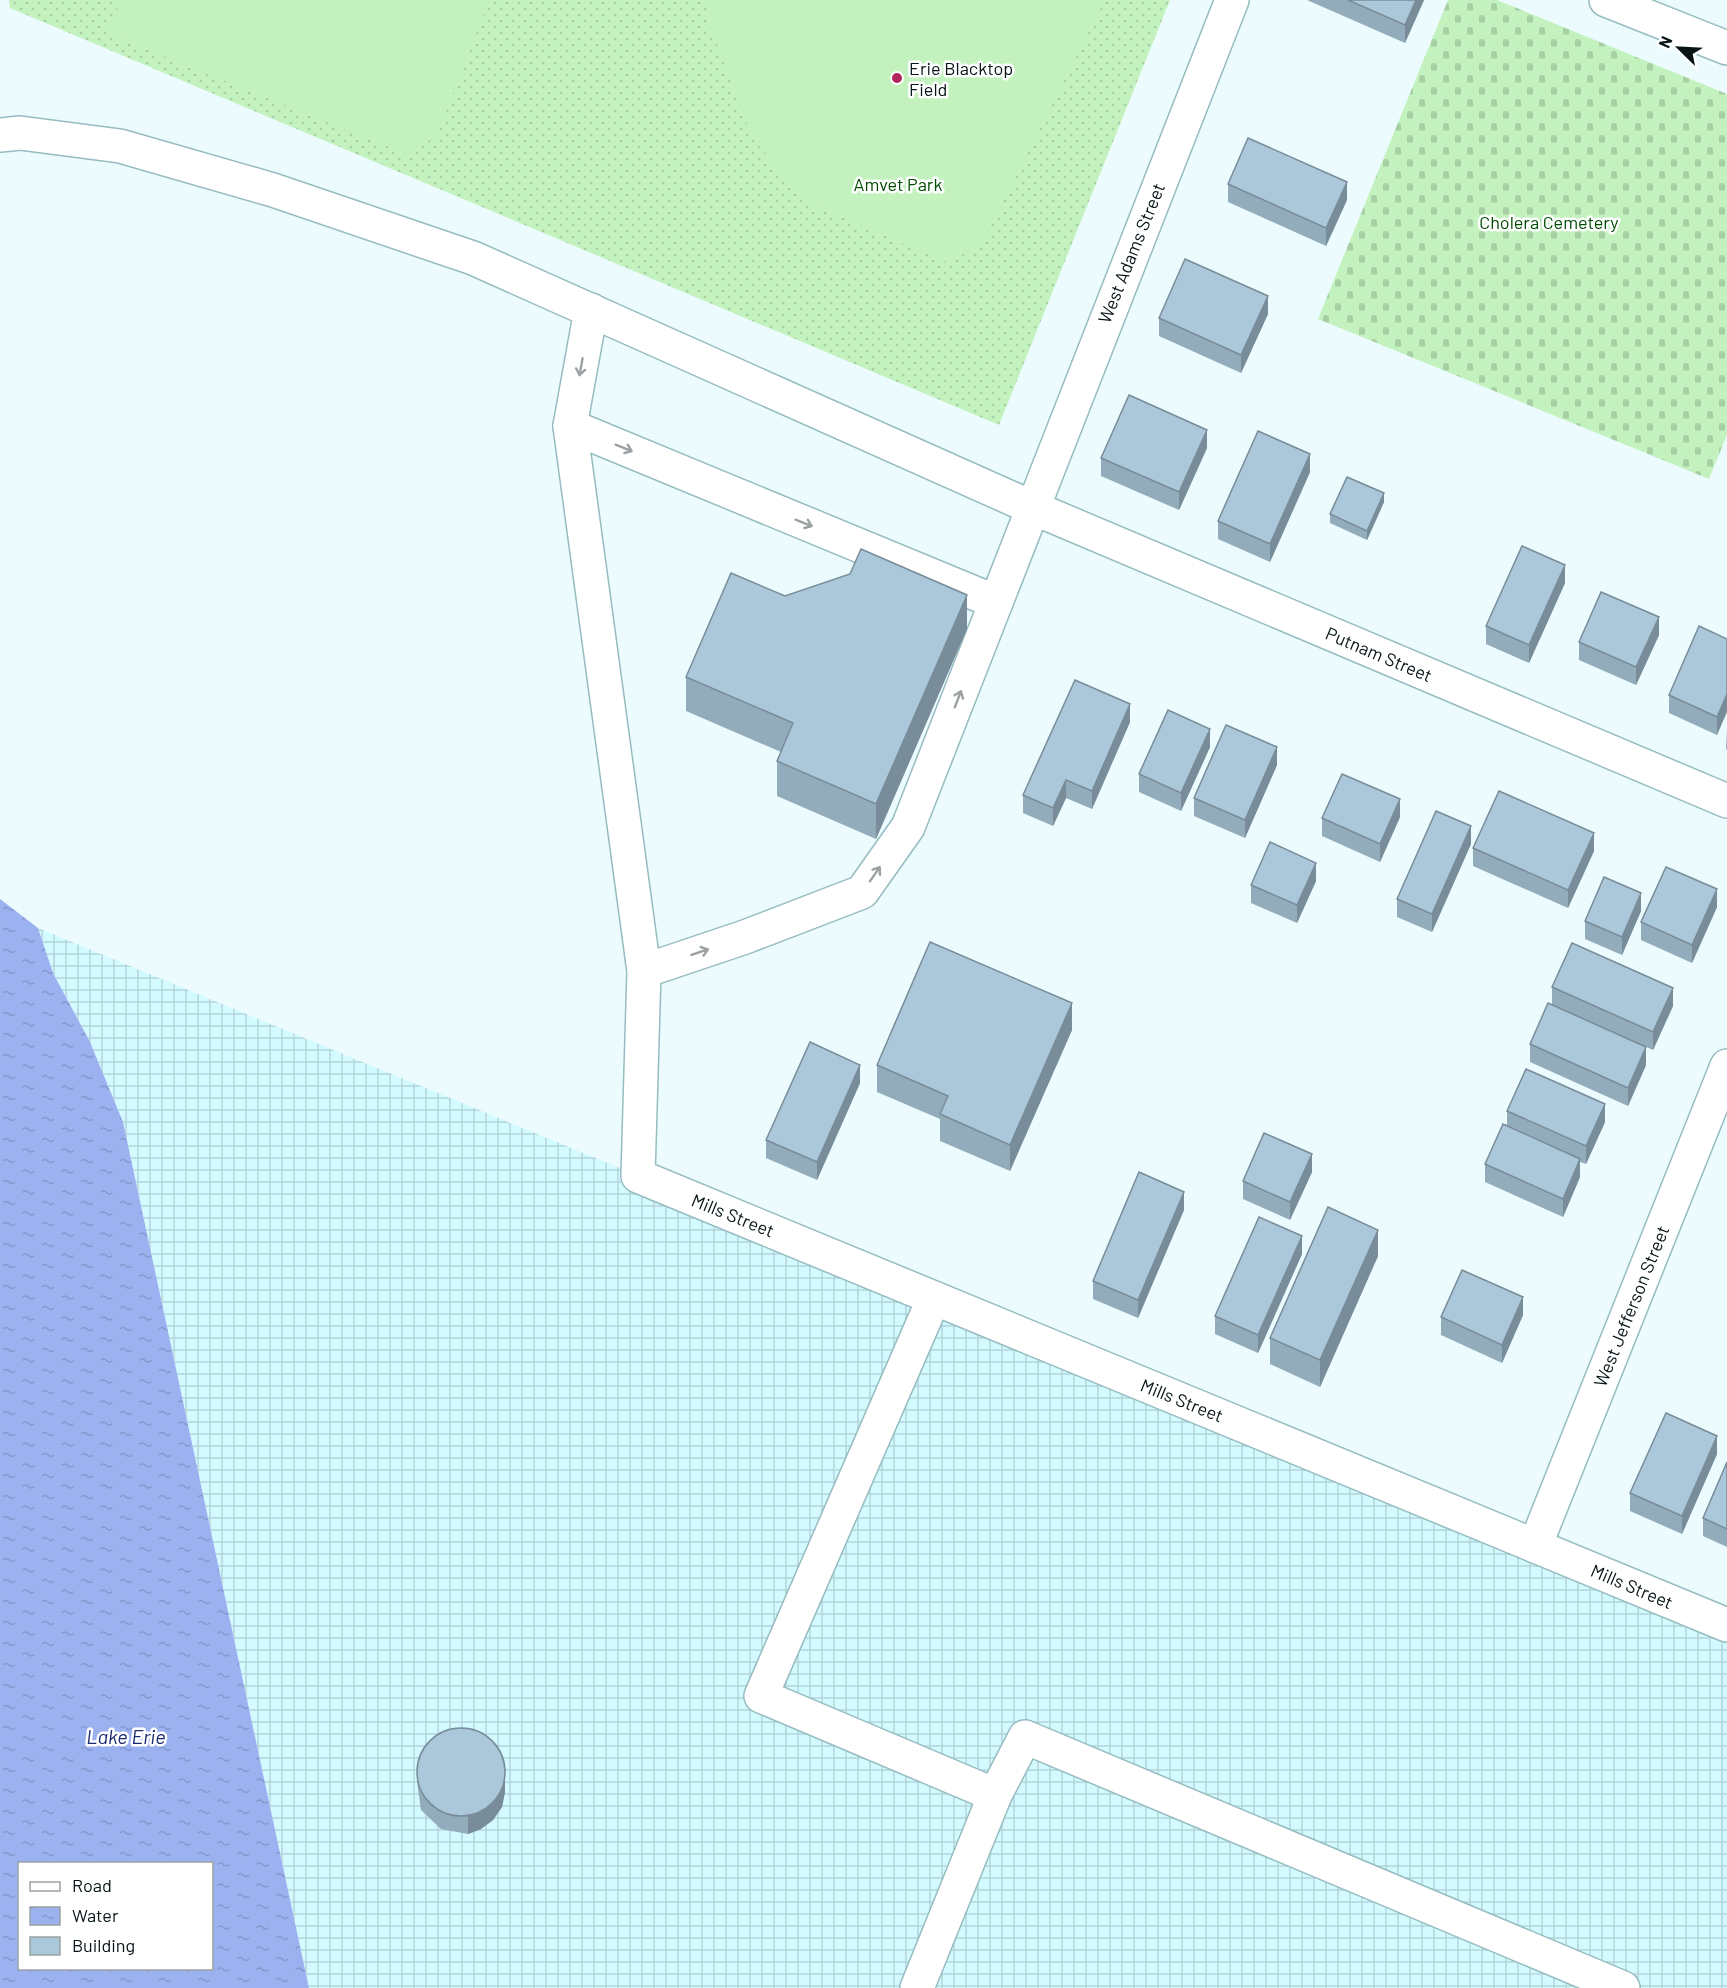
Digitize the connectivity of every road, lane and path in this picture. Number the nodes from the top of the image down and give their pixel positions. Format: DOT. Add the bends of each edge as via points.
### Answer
graph roads {
  1 [pos="1232,0"];
  2 [pos="1606,0"];
  3 [pos="1727,48"];
  4 [pos="0,135"];
  5 [pos="591,310"];
  6 [pos="570,426"];
  7 [pos="1031,507"];
  8 [pos="996,602"];
  9 [pos="1727,801"];
  10 [pos="644,970"];
  11 [pos="1727,1066"];
  12 [pos="934,1298"];
  13 [pos="1535,1546"];
  14 [pos="1727,1625"];
  15 [pos="995,1795"];
  16 [pos="917,1988"];
  17 [pos="1623,1988"];
  1 -- 7 [label="street, West Adams Street"];
  2 -- 3 [label="street"];
  4 -- 5 [label="street, Putnam Street" via="20,133 120,146 273,190 473,258"];
  5 -- 6 [label="street, one-way"];
  5 -- 7 [label="street, Putnam Street"];
  6 -- 8 [label="street, one-way"];
  6 -- 10 [label="street"];
  7 -- 8 [label="street, West Adams Street"];
  7 -- 9 [label="street, Putnam Street"];
  10 -- 8 [label="street, West Adams Street, one-way" via="862,892 908,826"];
  10 -- 12 [label="street, Mills Street" via="638,1176"];
  11 -- 13 [label="street, West Jefferson Street"];
  12 -- 13 [label="street, Mills Street"];
  12 -- 15 [label="street" via="761,1696"];
  13 -- 14 [label="street, Mills Street"];
  15 -- 16 [label="street"];
  15 -- 17 [label="street" via="1025,1737"];
}
